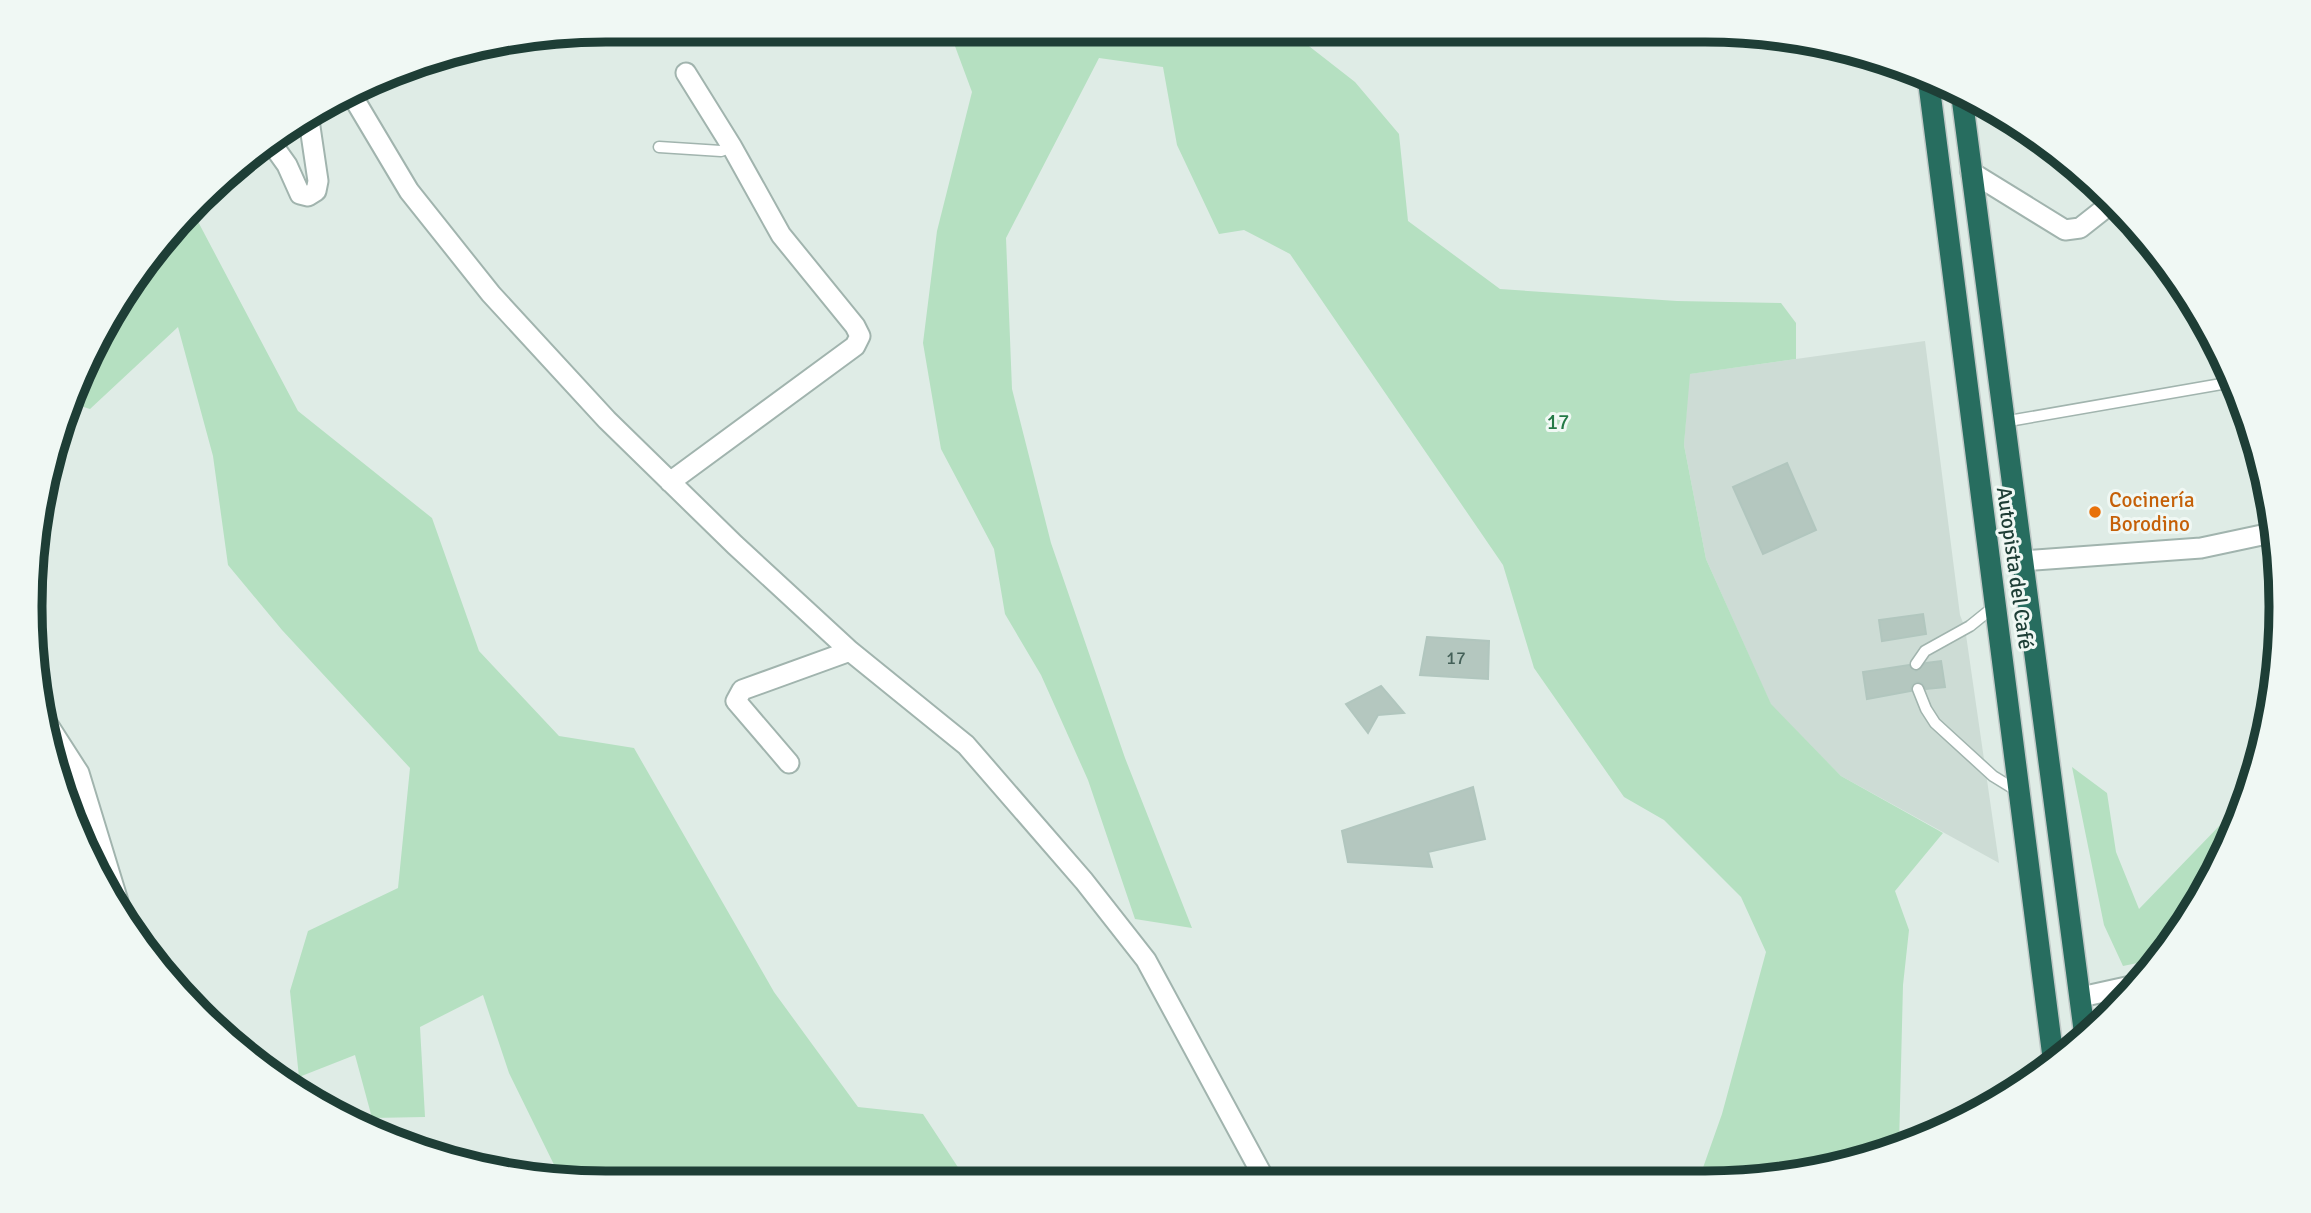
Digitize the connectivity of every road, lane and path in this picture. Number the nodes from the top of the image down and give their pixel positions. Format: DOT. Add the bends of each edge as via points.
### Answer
graph roads {
  1 [pos="686,73"];
  2 [pos="1929,89"];
  3 [pos="355,101"];
  4 [pos="1963,105"];
  5 [pos="310,127"];
  6 [pos="659,147"];
  7 [pos="732,147"];
  8 [pos="277,151"];
  9 [pos="1971,172"];
  10 [pos="2105,208"];
  11 [pos="2223,384"];
  12 [pos="2003,422"];
  13 [pos="670,482"];
  14 [pos="2264,535"];
  15 [pos="2021,561"];
  16 [pos="1997,605"];
  17 [pos="849,651"];
  18 [pos="1916,664"];
  19 [pos="1918,689"];
  20 [pos="58,741"];
  21 [pos="789,763"];
  22 [pos="2019,792"];
  23 [pos="110,874"];
  24 [pos="2120,988"];
  25 [pos="2081,997"];
  26 [pos="2084,1025"];
  27 [pos="2052,1051"];
  28 [pos="1260,1171"];
  1 -- 7 [label="street"];
  2 -- 16 [label="highway, Autopista del Café"];
  3 -- 13 [label="street" via="409,191 491,294"];
  4 -- 9 [label="highway, Autopista del Café"];
  5 -- 8 [label="street" via="316,191 300,194"];
  6 -- 7 [label="lane"];
  7 -- 13 [label="street" via="781,234 860,336 855,346"];
  9 -- 10 [label="street" via="2065,230 2080,228"];
  9 -- 12 [label="highway, Autopista del Café"];
  11 -- 12 [label="lane"];
  12 -- 15 [label="highway, Autopista del Café"];
  13 -- 17 [label="street"];
  14 -- 15 [label="street" via="2201,548"];
  15 -- 25 [label="highway, Autopista del Café"];
  16 -- 18 [label="lane" via="1925,651"];
  16 -- 22 [label="highway, Autopista del Café"];
  17 -- 21 [label="street" via="742,690 736,701"];
  17 -- 28 [label="street" via="966,745 1084,881 1146,960"];
  19 -- 22 [label="lane" via="1935,723 1993,776"];
  20 -- 23 [label="street" via="79,773"];
  22 -- 27 [label="highway, Autopista del Café"];
  24 -- 25 [label="street"];
  25 -- 26 [label="highway, Autopista del Café"];
}
